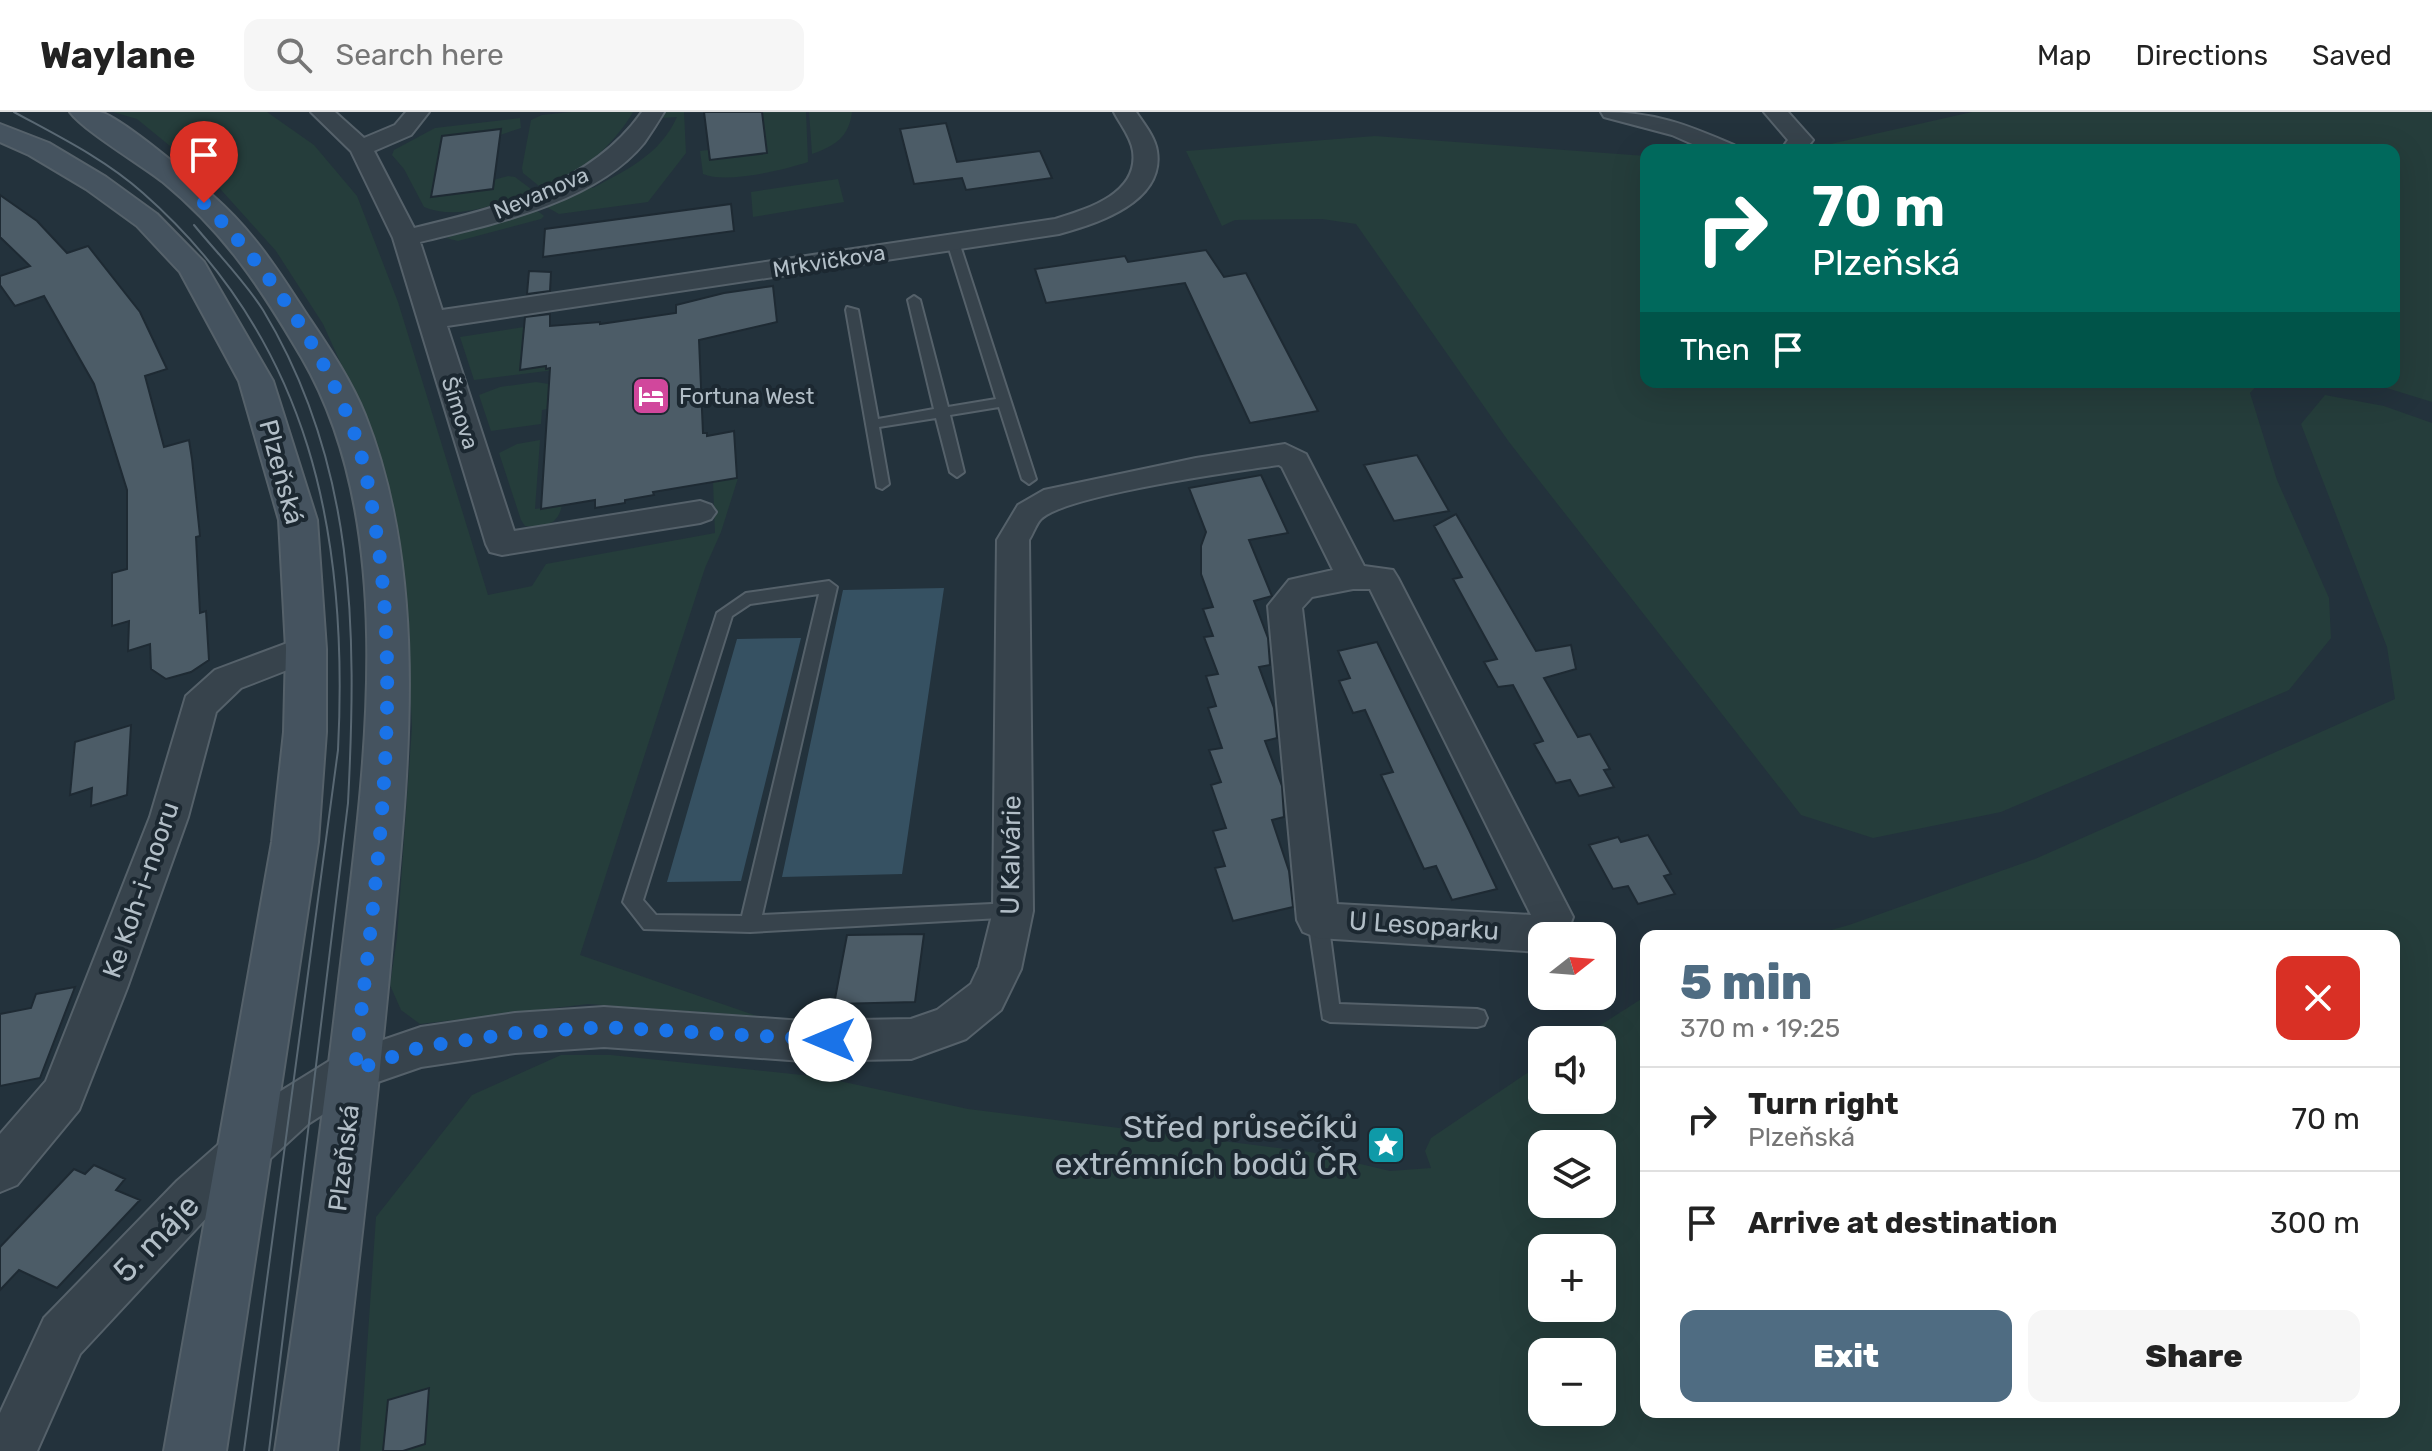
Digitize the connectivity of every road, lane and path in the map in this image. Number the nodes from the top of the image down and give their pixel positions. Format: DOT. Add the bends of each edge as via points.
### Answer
graph roads {
  1 [pos="83,112"];
  2 [pos="322,112"];
  3 [pos="418,112"];
  4 [pos="653,112"];
  5 [pos="1125,112"];
  6 [pos="1612,112"];
  7 [pos="1775,112"];
  8 [pos="0,132"];
  9 [pos="1793,140"];
  10 [pos="1712,144"];
  11 [pos="361,148"];
  12 [pos="406,238"];
  13 [pos="953,242"];
  14 [pos="914,300"];
  15 [pos="852,310"];
  16 [pos="431,320"];
  17 [pos="1006,402"];
  18 [pos="942,413"];
  19 [pos="871,424"];
  20 [pos="957,472"];
  21 [pos="1029,479"];
  22 [pos="882,484"];
  23 [pos="700,512"];
  24 [pos="1353,577"];
  25 [pos="306,649"];
  26 [pos="1013,911"];
  27 [pos="1318,920"];
  28 [pos="750,924"];
  29 [pos="1477,1018"];
  30 [pos="355,1070"];
  31 [pos="244,1153"];
  32 [pos="0,1169"];
  33 [pos="10,1451"];
  34 [pos="195,1451"];
  35 [pos="306,1451"];
  1 -- 30 [label="main road, Plzeňská" via="157,161 247,248 325,367 352,427 371,500 385,593 387,704"];
  2 -- 11 [label="street, Šímova"];
  3 -- 11 [label="street" via="403,130"];
  4 -- 12 [label="street, Nevanova" via="636,141 579,180 502,212"];
  5 -- 13 [label="street, Mrkvičkova" via="1145,152 1141,180 1126,198 1059,226"];
  6 -- 10 [label="street"];
  7 -- 9 [label="street"];
  8 -- 25 [label="main road, Plzeňská" via="96,183 147,220 193,268 256,381 298,520"];
  11 -- 12 [label="street, Šímova"];
  12 -- 16 [label="street, Šímova"];
  13 -- 16 [label="street, Mrkvičkova"];
  13 -- 17 [label="lane"];
  14 -- 18 [label="lane"];
  15 -- 19 [label="lane"];
  16 -- 23 [label="street, Šímova" via="502,544"];
  17 -- 18 [label="lane"];
  17 -- 21 [label="lane"];
  18 -- 19 [label="lane"];
  18 -- 20 [label="lane"];
  19 -- 22 [label="lane"];
  24 -- 26 [label="street, U Kalvárie" via="1295,461 1282,454 1055,497 1029,512 1013,540"];
  24 -- 27 [label="street, U Lesoparku" via="1301,588 1285,606"];
  24 -- 27 [label="street, U Lesoparku" via="1381,578 1552,917 1542,934"];
  25 -- 31 [label="main road, Plzeňská" via="295,842"];
  25 -- 32 [label="street, Ke Koh-i-nooru" via="228,679 199,706 169,817 63,1095"];
  26 -- 28 [label="lane"];
  26 -- 30 [label="street, U Kalvárie" via="1000,969 986,997 951,1025 911,1039 803,1041 604,1027 421,1047"];
  27 -- 29 [label="lane" via="1330,1013"];
  28 -- 28 [label="lane" via="651,923 633,902 725,613 746,599 829,587"];
  30 -- 31 [label="street, 5. máje" via="292,1109"];
  30 -- 35 [label="main road, Plzeňská"];
  31 -- 33 [label="street, 5. máje" via="194,1197 62,1336"];
  31 -- 34 [label="main road, Plzeňská"];
}
